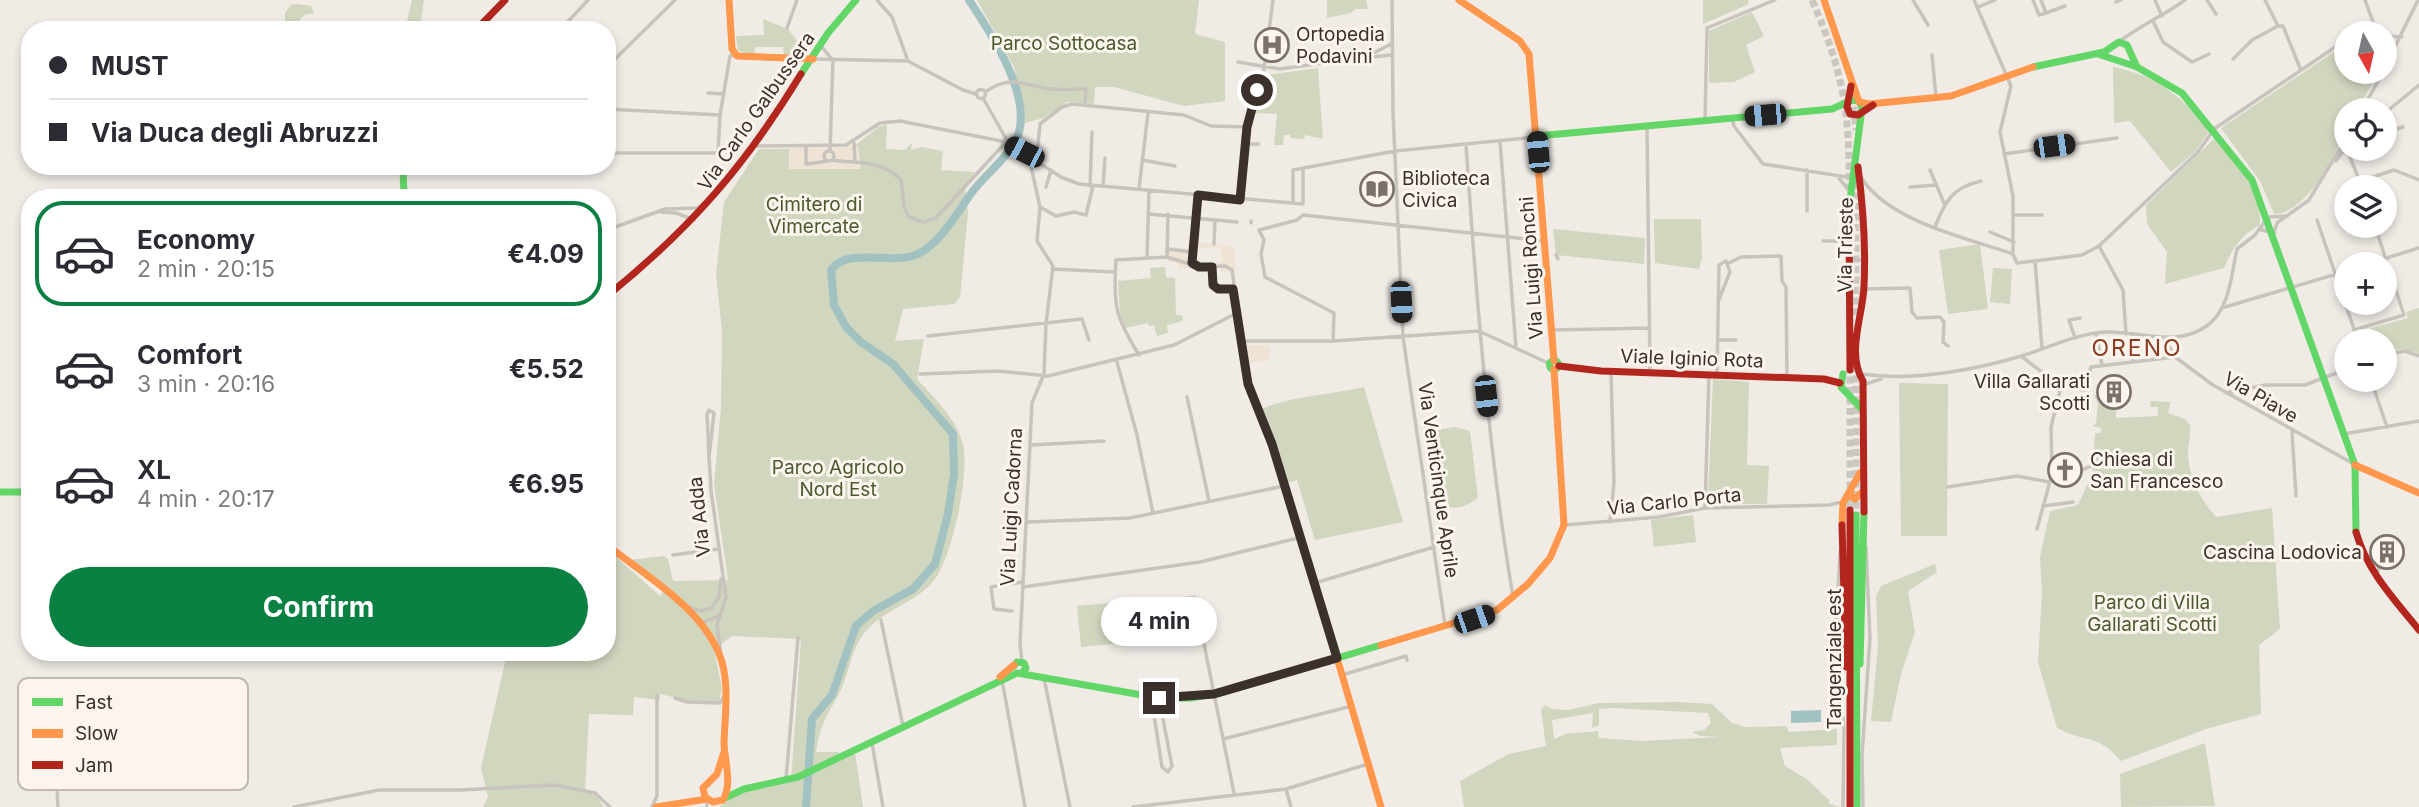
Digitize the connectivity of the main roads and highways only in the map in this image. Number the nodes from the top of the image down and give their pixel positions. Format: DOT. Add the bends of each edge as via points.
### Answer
graph roads {
  1 [pos="505,0"];
  2 [pos="729,0"];
  3 [pos="856,0"];
  4 [pos="1459,0"];
  5 [pos="1824,2"];
  6 [pos="484,21"];
  7 [pos="2114,45"];
  8 [pos="2128,48"];
  9 [pos="2098,54"];
  10 [pos="813,59"];
  11 [pos="2116,59"];
  12 [pos="2137,67"];
  13 [pos="1851,84"];
  14 [pos="1859,102"];
  15 [pos="1848,103"];
  16 [pos="1873,105"];
  17 [pos="1832,109"];
  18 [pos="1861,112"];
  19 [pos="1850,114"];
  20 [pos="1857,128"];
  21 [pos="1537,136"];
  22 [pos="1857,177"];
  23 [pos="616,289"];
  24 [pos="1554,365"];
  25 [pos="1853,372"];
  26 [pos="1824,379"];
  27 [pos="1840,383"];
  28 [pos="1863,385"];
  29 [pos="1850,393"];
  30 [pos="1861,408"];
  31 [pos="2355,465"];
  32 [pos="1862,467"];
  33 [pos="0,492"];
  34 [pos="21,492"];
  35 [pos="1863,492"];
  36 [pos="1848,493"];
  37 [pos="2419,493"];
  38 [pos="1857,512"];
  39 [pos="616,552"];
  40 [pos="2419,630"];
  41 [pos="1337,658"];
  42 [pos="1020,667"];
  43 [pos="987,685"];
  44 [pos="1853,694"];
  45 [pos="724,752"];
  46 [pos="713,778"];
  47 [pos="726,783"];
  48 [pos="703,788"];
  49 [pos="744,789"];
  50 [pos="686,802"];
  51 [pos="707,802"];
  52 [pos="720,802"];
  53 [pos="664,806"];
  54 [pos="654,807"];
  55 [pos="1381,807"];
  56 [pos="1850,807"];
  57 [pos="1857,807"];
  1 -- 6 [label="main road"];
  2 -- 10 [label="main road" via="735,55"];
  3 -- 10 [label="main road, Via Carlo Galbussera"];
  4 -- 21 [label="main road, Via Luigi Ronchi" via="1527,48"];
  5 -- 13 [label="main road"];
  7 -- 8 [label="main road"];
  7 -- 9 [label="main road"];
  7 -- 11 [label="main road"];
  8 -- 11 [label="main road" via="2127,57"];
  8 -- 12 [label="main road"];
  9 -- 11 [label="main road"];
  9 -- 16 [label="main road" via="2053,61 1936,99"];
  10 -- 23 [label="main road, Via Carlo Galbussera" via="716,196 678,238"];
  11 -- 12 [label="main road"];
  12 -- 31 [label="main road" via="2182,93 2252,180"];
  13 -- 14 [label="main road"];
  13 -- 15 [label="main road"];
  14 -- 15 [label="main road"];
  14 -- 16 [label="main road"];
  14 -- 18 [label="main road"];
  15 -- 17 [label="main road"];
  15 -- 19 [label="main road, Via Trieste"];
  16 -- 18 [label="main road"];
  17 -- 19 [label="main road"];
  17 -- 21 [label="main road"];
  18 -- 19 [label="main road"];
  18 -- 20 [label="main road, Via Trieste"];
  19 -- 20 [label="main road, Via Trieste"];
  20 -- 22 [label="main road, Via Trieste"];
  21 -- 24 [label="main road, Via Luigi Ronchi"];
  22 -- 25 [label="main road, Via Trieste" via="1863,203 1864,260"];
  22 -- 25 [label="main road, Via Trieste" via="1849,193"];
  24 -- 26 [label="main road, Viale Iginio Rota"];
  24 -- 41 [label="main road, Via Luigi Ronchi" via="1564,524 1550,558 1513,597 1488,614"];
  25 -- 26 [label="main road, Viale Iginio Rota"];
  25 -- 27 [label="main road, Via Trieste"];
  25 -- 28 [label="main road, Via Trieste"];
  26 -- 27 [label="main road, Viale Iginio Rota"];
  27 -- 29 [label="main road"];
  28 -- 29 [label="main road"];
  28 -- 30 [label="main road, Via Trieste"];
  29 -- 30 [label="main road"];
  30 -- 32 [label="main road, Via Trieste"];
  31 -- 37 [label="main road"];
  31 -- 40 [label="main road" via="2355,530 2365,561"];
  32 -- 35 [label="main road, Via Trieste"];
  32 -- 36 [label="main road"];
  33 -- 34 [label="main road"];
  35 -- 36 [label="main road"];
  35 -- 36 [label="main road" via="1854,499"];
  35 -- 38 [label="main road, Via Trieste"];
  36 -- 44 [label="main road" via="1842,522 1845,659"];
  38 -- 44 [label="main road, Tangenziale est"];
  38 -- 44 [label="main road" via="1862,651"];
  39 -- 45 [label="main road, Via Adda" via="701,623 722,661"];
  41 -- 42 [label="main road" via="1214,694 1159,698"];
  41 -- 55 [label="main road"];
  42 -- 43 [label="main road"];
  42 -- 43 [label="main road"];
  43 -- 49 [label="main road" via="807,772"];
  44 -- 56 [label="main road, Tangenziale est"];
  44 -- 57 [label="main road, Tangenziale est"];
  45 -- 46 [label="main road, Via Adda"];
  45 -- 47 [label="main road, Via Adda"];
  46 -- 47 [label="main road"];
  46 -- 48 [label="main road"];
  47 -- 49 [label="main road"];
  47 -- 52 [label="main road, Via Adda"];
  48 -- 50 [label="main road"];
  48 -- 51 [label="main road"];
  49 -- 52 [label="main road"];
  50 -- 51 [label="main road"];
  50 -- 53 [label="main road"];
  51 -- 52 [label="main road"];
  53 -- 54 [label="main road"];
}
